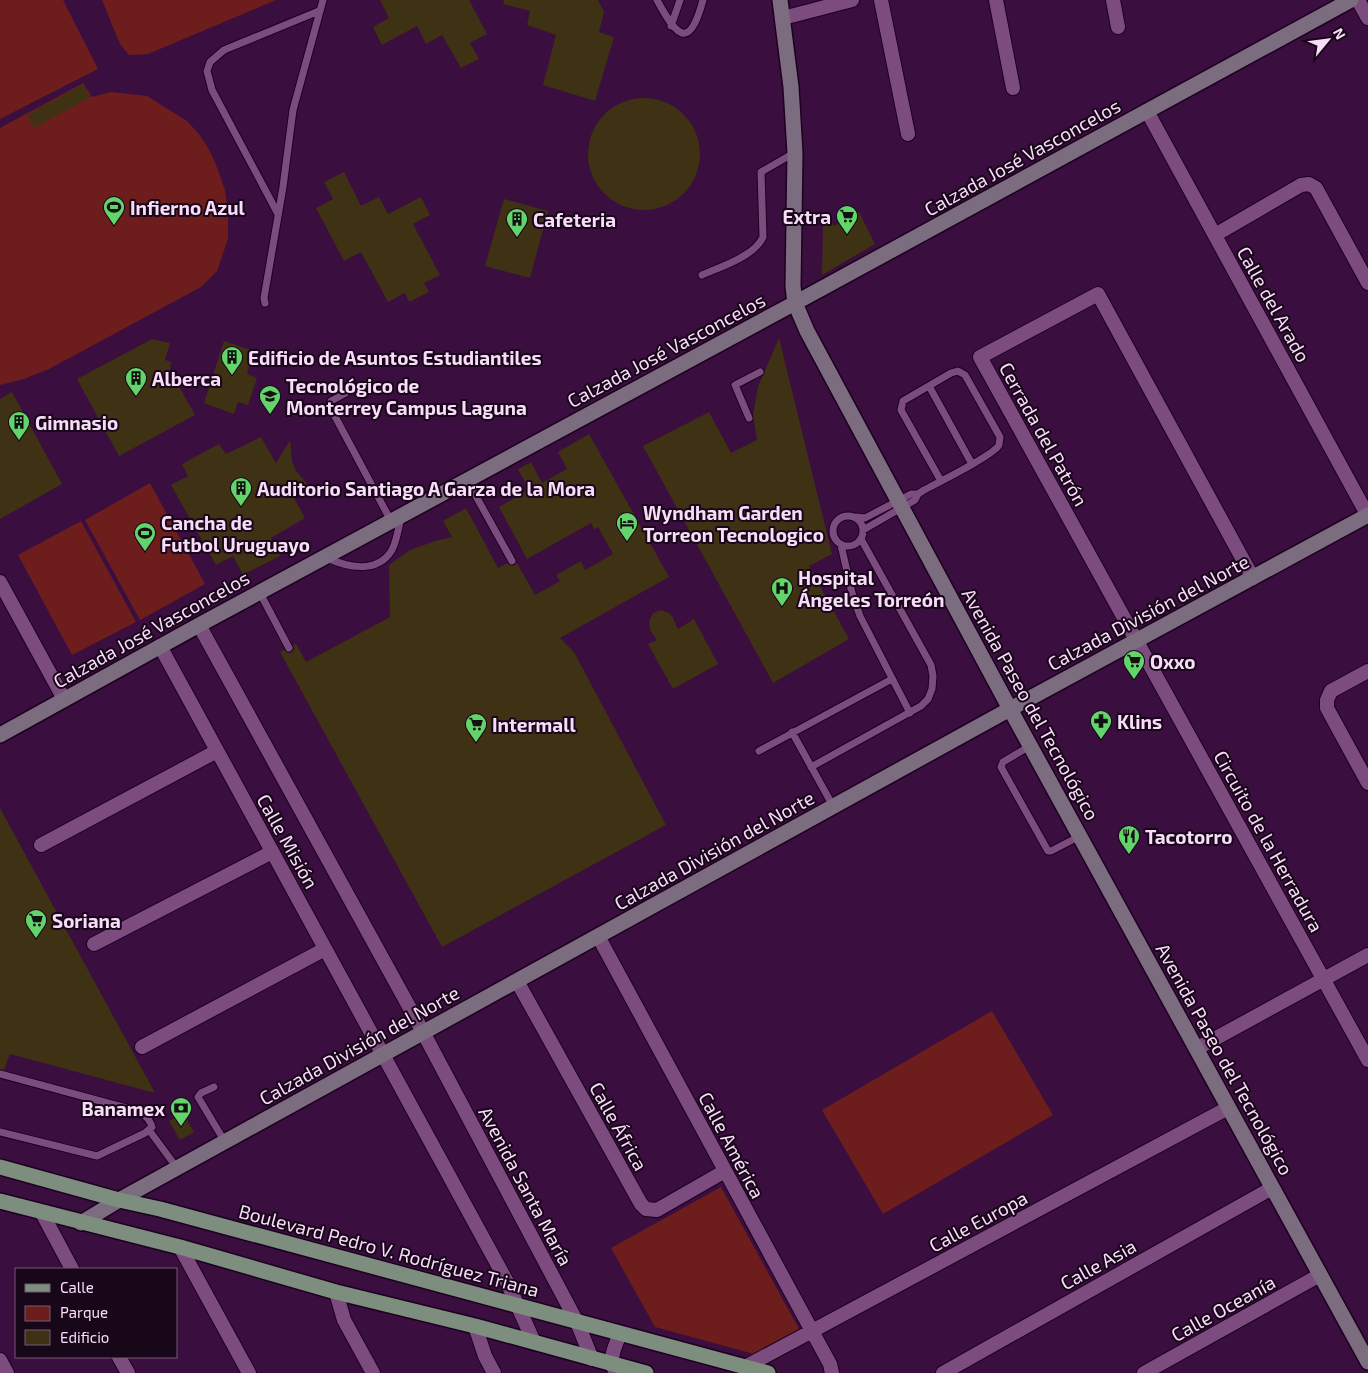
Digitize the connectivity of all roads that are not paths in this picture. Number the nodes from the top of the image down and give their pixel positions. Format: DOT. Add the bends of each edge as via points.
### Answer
graph roads {
  1 [pos="323,0"];
  2 [pos="657,0"];
  3 [pos="680,0"];
  4 [pos="703,0"];
  5 [pos="780,0"];
  6 [pos="852,0"];
  7 [pos="881,0"];
  8 [pos="996,0"];
  9 [pos="1113,0"];
  10 [pos="1350,0"];
  11 [pos="1358,0"];
  12 [pos="319,11"];
  13 [pos="783,18"];
  14 [pos="1368,18"];
  15 [pos="671,26"];
  16 [pos="1118,27"];
  17 [pos="1013,88"];
  18 [pos="1147,111"];
  19 [pos="908,134"];
  20 [pos="795,153"];
  21 [pos="278,214"];
  22 [pos="1215,235"];
  23 [pos="702,275"];
  24 [pos="1368,283"];
  25 [pos="266,303"];
  26 [pos="795,303"];
  27 [pos="760,372"];
  28 [pos="929,386"];
  29 [pos="346,393"];
  30 [pos="750,418"];
  31 [pos="972,464"];
  32 [pos="467,480"];
  33 [pos="941,481"];
  34 [pos="900,505"];
  35 [pos="1368,515"];
  36 [pos="853,516"];
  37 [pos="396,518"];
  38 [pos="863,530"];
  39 [pos="861,539"];
  40 [pos="841,545"];
  41 [pos="325,557"];
  42 [pos="512,561"];
  43 [pos="1253,578"];
  44 [pos="0,582"];
  45 [pos="260,592"];
  46 [pos="199,625"];
  47 [pos="1136,641"];
  48 [pos="160,646"];
  49 [pos="289,648"];
  50 [pos="1368,671"];
  51 [pos="892,679"];
  52 [pos="64,699"];
  53 [pos="1010,709"];
  54 [pos="910,712"];
  55 [pos="792,732"];
  56 [pos="0,735"];
  57 [pos="1031,746"];
  58 [pos="217,751"];
  59 [pos="758,751"];
  60 [pos="811,767"];
  61 [pos="1368,783"];
  62 [pos="833,807"];
  63 [pos="1080,836"];
  64 [pos="41,845"];
  65 [pos="272,852"];
  66 [pos="598,936"];
  67 [pos="94,944"];
  68 [pos="325,949"];
  69 [pos="1368,955"];
  70 [pos="1325,979"];
  71 [pos="517,981"];
  72 [pos="423,1032"];
  73 [pos="142,1047"];
  74 [pos="1196,1048"];
  75 [pos="382,1055"];
  76 [pos="1368,1060"];
  77 [pos="0,1074"];
  78 [pos="214,1087"];
  79 [pos="1228,1108"];
  80 [pos="150,1130"];
  81 [pos="0,1132"];
  82 [pos="224,1142"];
  83 [pos="0,1167"];
  84 [pos="177,1168"];
  85 [pos="725,1171"];
  86 [pos="1272,1188"];
  87 [pos="119,1200"];
  88 [pos="0,1201"];
  89 [pos="42,1213"];
  90 [pos="80,1223"];
  91 [pos="180,1248"];
  92 [pos="71,1268"];
  93 [pos="1320,1275"];
  94 [pos="336,1292"];
  95 [pos="516,1305"];
  96 [pos="577,1322"];
  97 [pos="475,1326"];
  98 [pos="812,1331"];
  99 [pos="620,1334"];
  100 [pos="534,1342"];
  101 [pos="120,1358"];
  102 [pos="592,1359"];
  103 [pos="0,1360"];
  104 [pos="1368,1362"];
  105 [pos="745,1367"];
  106 [pos="613,1369"];
  107 [pos="7,1373"];
  108 [pos="128,1373"];
  109 [pos="249,1373"];
  110 [pos="373,1373"];
  111 [pos="494,1373"];
  112 [pos="646,1373"];
  113 [pos="768,1373"];
  114 [pos="832,1373"];
  115 [pos="943,1373"];
  116 [pos="1144,1373"];
  1 -- 12 [label="lane"];
  2 -- 15 [label="lane"];
  3 -- 15 [label="lane"];
  4 -- 15 [label="lane" via="697,21 687,33"];
  5 -- 13 [label="main road, Avenida Paseo del Tecnológico"];
  6 -- 13 [label="street"];
  7 -- 19 [label="street"];
  8 -- 17 [label="street"];
  9 -- 16 [label="street"];
  10 -- 18 [label="main road, Calzada José Vasconcelos"];
  11 -- 14 [label="street"];
  12 -- 21 [label="lane" via="292,110"];
  12 -- 21 [label="lane" via="224,50 210,62 207,70 212,90"];
  13 -- 20 [label="main road, Avenida Paseo del Tecnológico"];
  18 -- 22 [label="street, Calle del Arado"];
  18 -- 26 [label="main road, Calzada José Vasconcelos"];
  20 -- 23 [label="lane" via="761,172 763,237 760,244 750,253"];
  20 -- 26 [label="main road, Avenida Paseo del Tecnológico" via="792,271"];
  21 -- 25 [label="lane" via="264,298"];
  22 -- 24 [label="street" via="1301,185 1309,184 1316,188"];
  22 -- 35 [label="street, Calle del Arado"];
  26 -- 32 [label="main road, Calzada José Vasconcelos"];
  26 -- 34 [label="main road, Avenida Paseo del Tecnológico"];
  27 -- 30 [label="lane" via="735,385"];
  28 -- 31 [label="lane"];
  28 -- 31 [label="lane" via="950,373 958,371 965,375 1000,437 995,450"];
  28 -- 33 [label="lane" via="903,401 900,410"];
  29 -- 37 [label="lane" via="331,401 330,407"];
  31 -- 33 [label="lane"];
  32 -- 37 [label="main road, Calzada José Vasconcelos"];
  32 -- 42 [label="lane"];
  33 -- 34 [label="lane" via="918,494 911,494"];
  34 -- 36 [label="lane" via="865,518"];
  34 -- 38 [label="lane"];
  34 -- 53 [label="main road, Avenida Paseo del Tecnológico"];
  35 -- 43 [label="main road, Calzada División del Norte"];
  36 -- 38 [label="lane" via="859,520"];
  36 -- 40 [label="lane" via="838,518 833,525 835,540"];
  37 -- 41 [label="main road, Calzada José Vasconcelos"];
  37 -- 41 [label="lane" via="392,550 379,562 360,567"];
  38 -- 39 [label="lane"];
  39 -- 40 [label="lane" via="855,544"];
  39 -- 54 [label="lane" via="931,665 934,676 928,699"];
  40 -- 51 [label="lane" via="860,616"];
  41 -- 45 [label="main road, Calzada José Vasconcelos"];
  43 -- 47 [label="main road, Calzada División del Norte"];
  43 -- 47 [label="street, Cerrada del Patrón" via="1098,294 980,357"];
  44 -- 52 [label="street"];
  45 -- 46 [label="main road, Calzada José Vasconcelos"];
  45 -- 49 [label="lane"];
  46 -- 48 [label="main road, Calzada José Vasconcelos"];
  46 -- 72 [label="street, Calle Misión"];
  47 -- 53 [label="main road, Calzada División del Norte"];
  47 -- 70 [label="street, Circuito de la Herradura"];
  48 -- 52 [label="main road, Calzada José Vasconcelos"];
  48 -- 58 [label="street, Calle Misión"];
  50 -- 61 [label="street" via="1332,691 1327,708"];
  51 -- 54 [label="lane"];
  51 -- 55 [label="lane"];
  52 -- 56 [label="main road, Calzada José Vasconcelos"];
  53 -- 57 [label="main road, Avenida Paseo del Tecnológico"];
  53 -- 62 [label="main road, Calzada División del Norte"];
  54 -- 60 [label="lane"];
  55 -- 59 [label="lane"];
  55 -- 60 [label="lane"];
  57 -- 63 [label="main road, Avenida Paseo del Tecnológico"];
  57 -- 63 [label="lane" via="1003,762 1001,767 1048,851"];
  58 -- 64 [label="street"];
  58 -- 65 [label="street, Calle Misión"];
  60 -- 62 [label="lane"];
  62 -- 66 [label="main road, Calzada División del Norte"];
  63 -- 74 [label="main road, Avenida Paseo del Tecnológico"];
  65 -- 67 [label="street"];
  65 -- 68 [label="street, Calle Misión"];
  66 -- 71 [label="main road, Calzada División del Norte"];
  66 -- 85 [label="street, Calle América"];
  68 -- 73 [label="street"];
  68 -- 75 [label="street, Calle Misión"];
  69 -- 70 [label="street"];
  70 -- 74 [label="street"];
  70 -- 76 [label="street, Circuito de la Herradura"];
  71 -- 72 [label="main road, Calzada División del Norte"];
  71 -- 85 [label="street, Calle África" via="646,1209 657,1210"];
  72 -- 75 [label="main road, Calzada División del Norte"];
  72 -- 96 [label="street, Avenida Santa María"];
  74 -- 79 [label="main road, Avenida Paseo del Tecnológico"];
  75 -- 82 [label="main road, Calzada División del Norte"];
  75 -- 95 [label="street" via="506,1280"];
  77 -- 80 [label="lane" via="144,1114 151,1124"];
  78 -- 82 [label="lane" via="198,1097"];
  79 -- 86 [label="main road, Avenida Paseo del Tecnológico"];
  79 -- 98 [label="street, Calle Europa"];
  80 -- 81 [label="lane" via="96,1156"];
  80 -- 84 [label="lane"];
  82 -- 84 [label="main road, Calzada División del Norte"];
  83 -- 87 [label="main road, Boulevard Pedro V. Rodríguez Triana"];
  84 -- 87 [label="main road, Calzada División del Norte"];
  85 -- 98 [label="street, Calle América"];
  86 -- 93 [label="main road, Avenida Paseo del Tecnológico"];
  86 -- 115 [label="street, Calle Asia"];
  87 -- 90 [label="main road, Calzada División del Norte"];
  87 -- 95 [label="main road, Boulevard Pedro V. Rodríguez Triana"];
  88 -- 89 [label="main road"];
  89 -- 90 [label="main road"];
  89 -- 92 [label="street"];
  90 -- 91 [label="main road"];
  91 -- 94 [label="main road"];
  91 -- 109 [label="street"];
  93 -- 104 [label="main road, Avenida Paseo del Tecnológico"];
  93 -- 116 [label="street, Calle Oceanía"];
  94 -- 97 [label="main road"];
  94 -- 110 [label="street" via="344,1320"];
  95 -- 96 [label="main road, Boulevard Pedro V. Rodríguez Triana"];
  95 -- 100 [label="street"];
  96 -- 99 [label="main road, Boulevard Pedro V. Rodríguez Triana"];
  96 -- 102 [label="street, Avenida Santa María"];
  97 -- 100 [label="main road"];
  97 -- 111 [label="street"];
  98 -- 105 [label="street, Calle Europa"];
  98 -- 114 [label="street, Calle América"];
  99 -- 105 [label="main road, Boulevard Pedro V. Rodríguez Triana"];
  99 -- 106 [label="street" via="614,1348"];
  100 -- 102 [label="main road"];
  101 -- 108 [label="street"];
  102 -- 106 [label="main road"];
  103 -- 107 [label="street"];
  105 -- 113 [label="main road, Boulevard Pedro V. Rodríguez Triana"];
  106 -- 112 [label="main road"];
}
